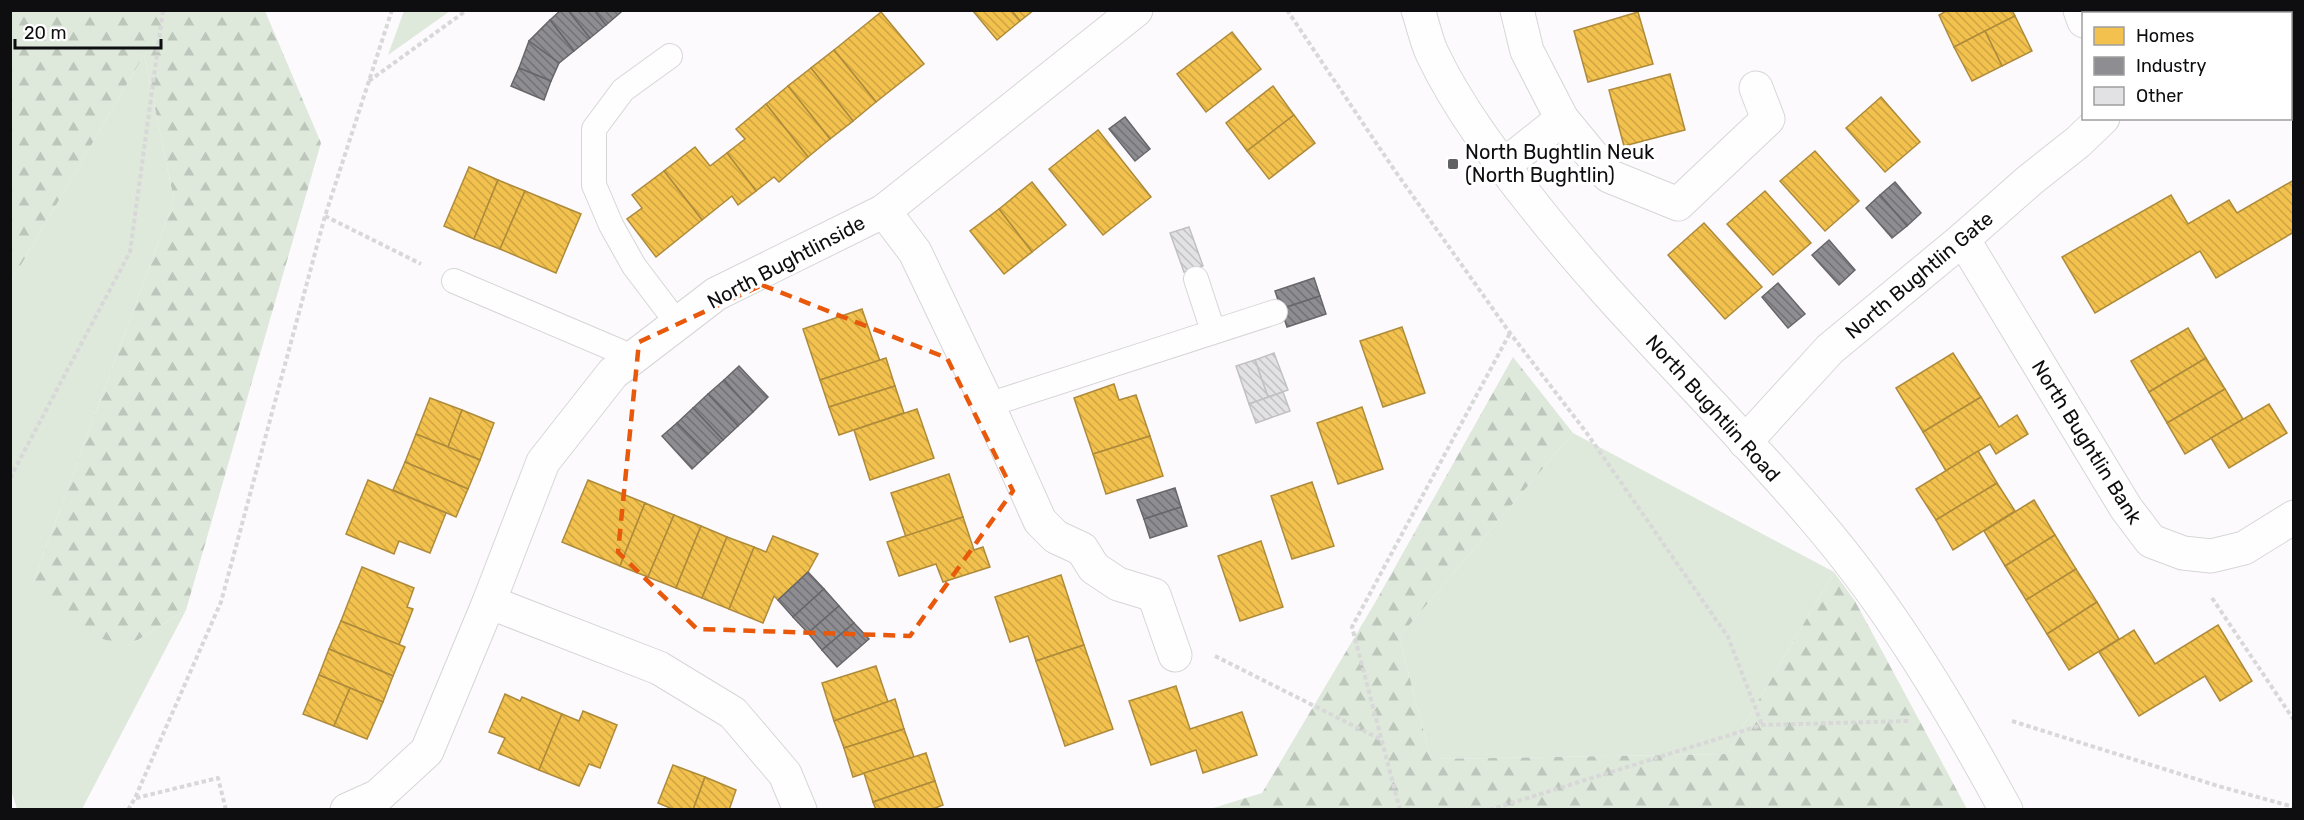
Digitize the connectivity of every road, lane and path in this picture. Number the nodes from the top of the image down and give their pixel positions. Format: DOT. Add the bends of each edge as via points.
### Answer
graph roads {
  1 [pos="163,10"];
  2 [pos="392,10"];
  3 [pos="467,10"];
  4 [pos="1136,10"];
  5 [pos="1287,10"];
  6 [pos="1418,10"];
  7 [pos="1517,10"];
  8 [pos="670,56"];
  9 [pos="369,82"];
  10 [pos="1756,88"];
  11 [pos="1562,119"];
  12 [pos="2101,120"];
  13 [pos="1503,166"];
  14 [pos="884,211"];
  15 [pos="325,216"];
  16 [pos="1963,239"];
  17 [pos="1196,279"];
  18 [pos="454,281"];
  19 [pos="1275,312"];
  20 [pos="678,324"];
  21 [pos="1213,332"];
  22 [pos="1510,333"];
  23 [pos="633,357"];
  24 [pos="988,405"];
  25 [pos="1745,442"];
  26 [pos="10,478"];
  27 [pos="2294,517"];
  28 [pos="2183,553"];
  29 [pos="489,603"];
  30 [pos="1175,655"];
  31 [pos="1917,720"];
  32 [pos="2012,720"];
  33 [pos="2294,720"];
  34 [pos="1762,725"];
  35 [pos="1382,740"];
  36 [pos="135,798"];
  37 [pos="2294,807"];
  38 [pos="128,810"];
  39 [pos="226,810"];
  40 [pos="347,810"];
  41 [pos="800,810"];
  42 [pos="1400,810"];
  43 [pos="1489,810"];
  44 [pos="2006,810"];
  1 -- 26 [label="path" via="130,252"];
  2 -- 9 [label="path"];
  3 -- 9 [label="path"];
  4 -- 14 [label="street, North Bughtlinside"];
  5 -- 22 [label="path"];
  6 -- 13 [label="street, North Bughtlin Road" via="1432,52"];
  7 -- 11 [label="street" via="1527,51"];
  8 -- 20 [label="lane" via="624,90 594,129 594,185 634,266"];
  9 -- 15 [label="path"];
  10 -- 11 [label="street" via="1768,119 1678,204 1610,176"];
  11 -- 13 [label="street"];
  12 -- 16 [label="street, North Bughtlin Gate"];
  13 -- 25 [label="street, North Bughtlin Road" via="1574,256"];
  14 -- 20 [label="street, North Bughtlinside" via="716,294"];
  14 -- 24 [label="street, North Bughtlinside" via="915,252"];
  15 -- 18 [label="path"];
  15 -- 36 [label="path" via="221,602"];
  16 -- 25 [label="street, North Bughtlin Gate" via="1830,349"];
  16 -- 28 [label="street, North Bughtlin Bank" via="2126,508 2151,542"];
  17 -- 21 [label="lane"];
  18 -- 23 [label="lane"];
  19 -- 21 [label="lane"];
  20 -- 23 [label="street, North Bughtlinside"];
  21 -- 24 [label="lane"];
  22 -- 34 [label="path" via="1586,432 1728,637"];
  22 -- 35 [label="path" via="1352,627"];
  23 -- 29 [label="street, North Bughtlinside" via="614,373 543,462"];
  24 -- 30 [label="street, North Bughtlinside" via="1040,521 1056,537 1082,549 1094,568 1118,584 1154,595"];
  25 -- 44 [label="street, North Bughtlin Road" via="1814,517 1880,601 1933,683"];
  27 -- 28 [label="street, North Bughtlin Bank" via="2244,548 2211,556"];
  28 -- 33 [label="path"];
  29 -- 40 [label="street, North Bughtlinside" via="427,752 378,796"];
  29 -- 41 [label="street" via="659,668 733,713 785,774"];
  30 -- 35 [label="path" via="1203,650"];
  31 -- 34 [label="path"];
  32 -- 37 [label="path"];
  34 -- 43 [label="path"];
  35 -- 42 [label="path"];
  36 -- 38 [label="path"];
  36 -- 39 [label="path" via="218,778"];
}
